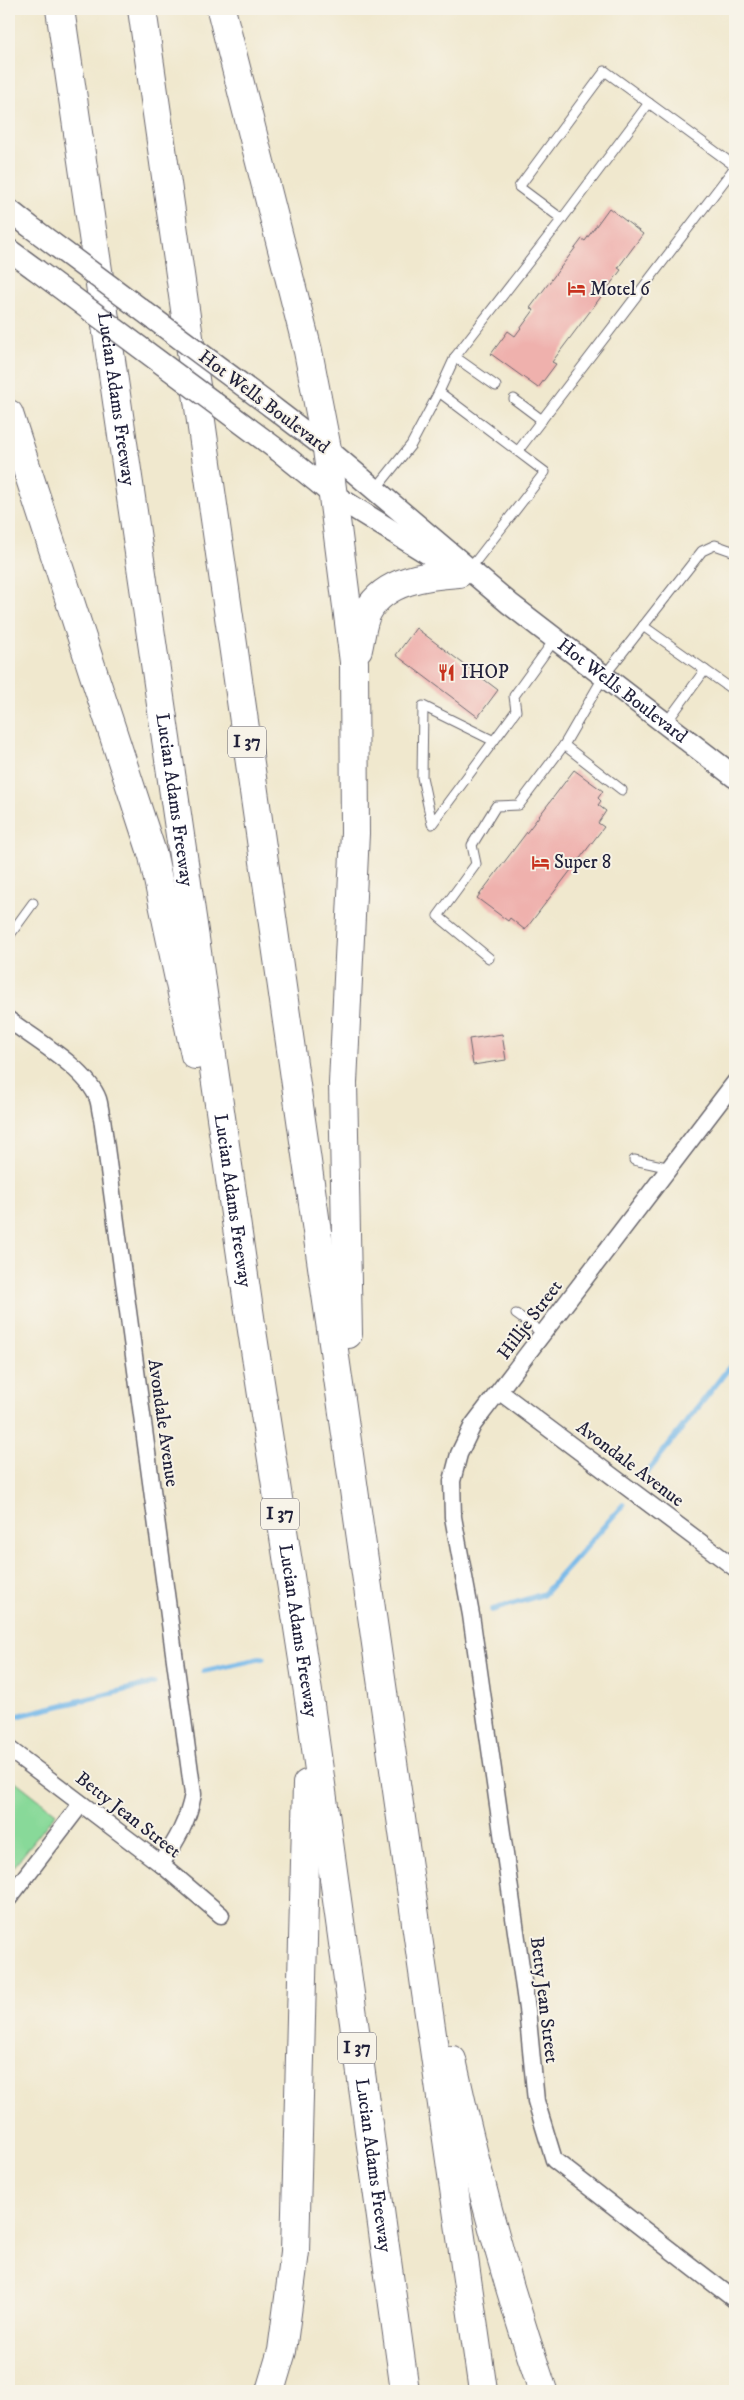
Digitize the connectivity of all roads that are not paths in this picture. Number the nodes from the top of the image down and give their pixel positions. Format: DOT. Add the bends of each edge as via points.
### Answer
graph roads {
  1 [pos="60,9"];
  2 [pos="142,9"];
  3 [pos="221,9"];
  4 [pos="649,103"];
  5 [pos="735,167"];
  6 [pos="9,210"];
  7 [pos="562,219"];
  8 [pos="9,250"];
  9 [pos="455,357"];
  10 [pos="496,386"];
  11 [pos="439,392"];
  12 [pos="514,399"];
  13 [pos="9,414"];
  14 [pos="542,420"];
  15 [pos="327,449"];
  16 [pos="518,451"];
  17 [pos="375,490"];
  18 [pos="332,494"];
  19 [pos="735,552"];
  20 [pos="464,571"];
  21 [pos="643,626"];
  22 [pos="555,639"];
  23 [pos="354,662"];
  24 [pos="705,670"];
  25 [pos="604,676"];
  26 [pos="733,690"];
  27 [pos="666,724"];
  28 [pos="494,741"];
  29 [pos="564,744"];
  30 [pos="735,777"];
  31 [pos="622,790"];
  32 [pos="33,903"];
  33 [pos="9,936"];
  34 [pos="489,958"];
  35 [pos="9,1020"];
  36 [pos="735,1082"];
  37 [pos="634,1160"];
  38 [pos="671,1168"];
  39 [pos="516,1314"];
  40 [pos="251,1324"];
  41 [pos="544,1334"];
  42 [pos="500,1392"];
  43 [pos="352,1476"];
  44 [pos="735,1568"];
  45 [pos="471,1615"];
  46 [pos="310,1705"];
  47 [pos="9,1749"];
  48 [pos="397,1795"];
  49 [pos="81,1804"];
  50 [pos="161,1864"];
  51 [pos="9,1898"];
  52 [pos="221,1915"];
  53 [pos="735,2300"];
  54 [pos="270,2391"];
  55 [pos="405,2391"];
  56 [pos="483,2391"];
  57 [pos="543,2391"];
  1 -- 40 [label="highway, Lucian Adams Freeway / I 37"];
  2 -- 43 [label="highway, I 37"];
  3 -- 15 [label="highway" via="308,351"];
  4 -- 5 [label="lane"];
  4 -- 7 [label="lane"];
  4 -- 7 [label="lane" via="605,71 519,187"];
  5 -- 14 [label="lane"];
  6 -- 15 [label="street, Hot Wells Boulevard, bridge"];
  7 -- 9 [label="lane"];
  8 -- 18 [label="street, Hot Wells Boulevard, bridge"];
  9 -- 10 [label="lane"];
  9 -- 11 [label="lane"];
  11 -- 16 [label="lane"];
  11 -- 17 [label="lane" via="411,445"];
  12 -- 14 [label="lane"];
  13 -- 40 [label="highway" via="153,856"];
  14 -- 16 [label="lane"];
  15 -- 17 [label="street, Hot Wells Boulevard"];
  15 -- 18 [label="highway"];
  16 -- 20 [label="lane" via="545,472"];
  17 -- 20 [label="street, Hot Wells Boulevard"];
  18 -- 20 [label="street, Hot Wells Boulevard"];
  18 -- 23 [label="highway"];
  19 -- 21 [label="lane" via="715,545 702,551"];
  20 -- 22 [label="street, Hot Wells Boulevard"];
  20 -- 23 [label="highway" via="409,581 384,592 367,611"];
  21 -- 24 [label="lane"];
  21 -- 25 [label="lane"];
  22 -- 25 [label="street, Hot Wells Boulevard"];
  22 -- 28 [label="lane" via="514,696 516,711"];
  23 -- 43 [label="highway" via="354,834 344,1083"];
  24 -- 26 [label="lane"];
  24 -- 27 [label="lane"];
  25 -- 27 [label="street, Hot Wells Boulevard"];
  25 -- 29 [label="lane"];
  27 -- 30 [label="street, Hot Wells Boulevard"];
  28 -- 28 [label="lane" via="488,749 432,824 422,777 423,706"];
  29 -- 31 [label="lane"];
  29 -- 34 [label="lane" via="518,805 496,806 472,845 476,864 438,916"];
  32 -- 33 [label="lane"];
  35 -- 50 [label="street, Avondale Avenue" via="89,1084 102,1118 193,1794 189,1816 178,1840"];
  36 -- 38 [label="street, Hillje Street"];
  37 -- 38 [label="lane"];
  38 -- 41 [label="street, Hillje Street"];
  39 -- 41 [label="lane"];
  40 -- 46 [label="highway, Lucian Adams Freeway / I 37"];
  41 -- 42 [label="street, Hillje Street"];
  42 -- 44 [label="street, Avondale Avenue"];
  42 -- 45 [label="street, Hillje Street" via="473,1425 459,1454 452,1481 453,1517"];
  43 -- 48 [label="highway, I 37"];
  45 -- 53 [label="street, Betty Jean Street" via="527,2009 536,2101 554,2160"];
  46 -- 54 [label="highway" via="295,2252 282,2351"];
  46 -- 55 [label="highway, Lucian Adams Freeway / I 37"];
  47 -- 49 [label="street, Betty Jean Street"];
  48 -- 56 [label="highway, I 37"];
  48 -- 57 [label="highway" via="464,2114 493,2230"];
  49 -- 50 [label="street, Betty Jean Street"];
  49 -- 51 [label="street"];
  50 -- 52 [label="street, Betty Jean Street"];
}
